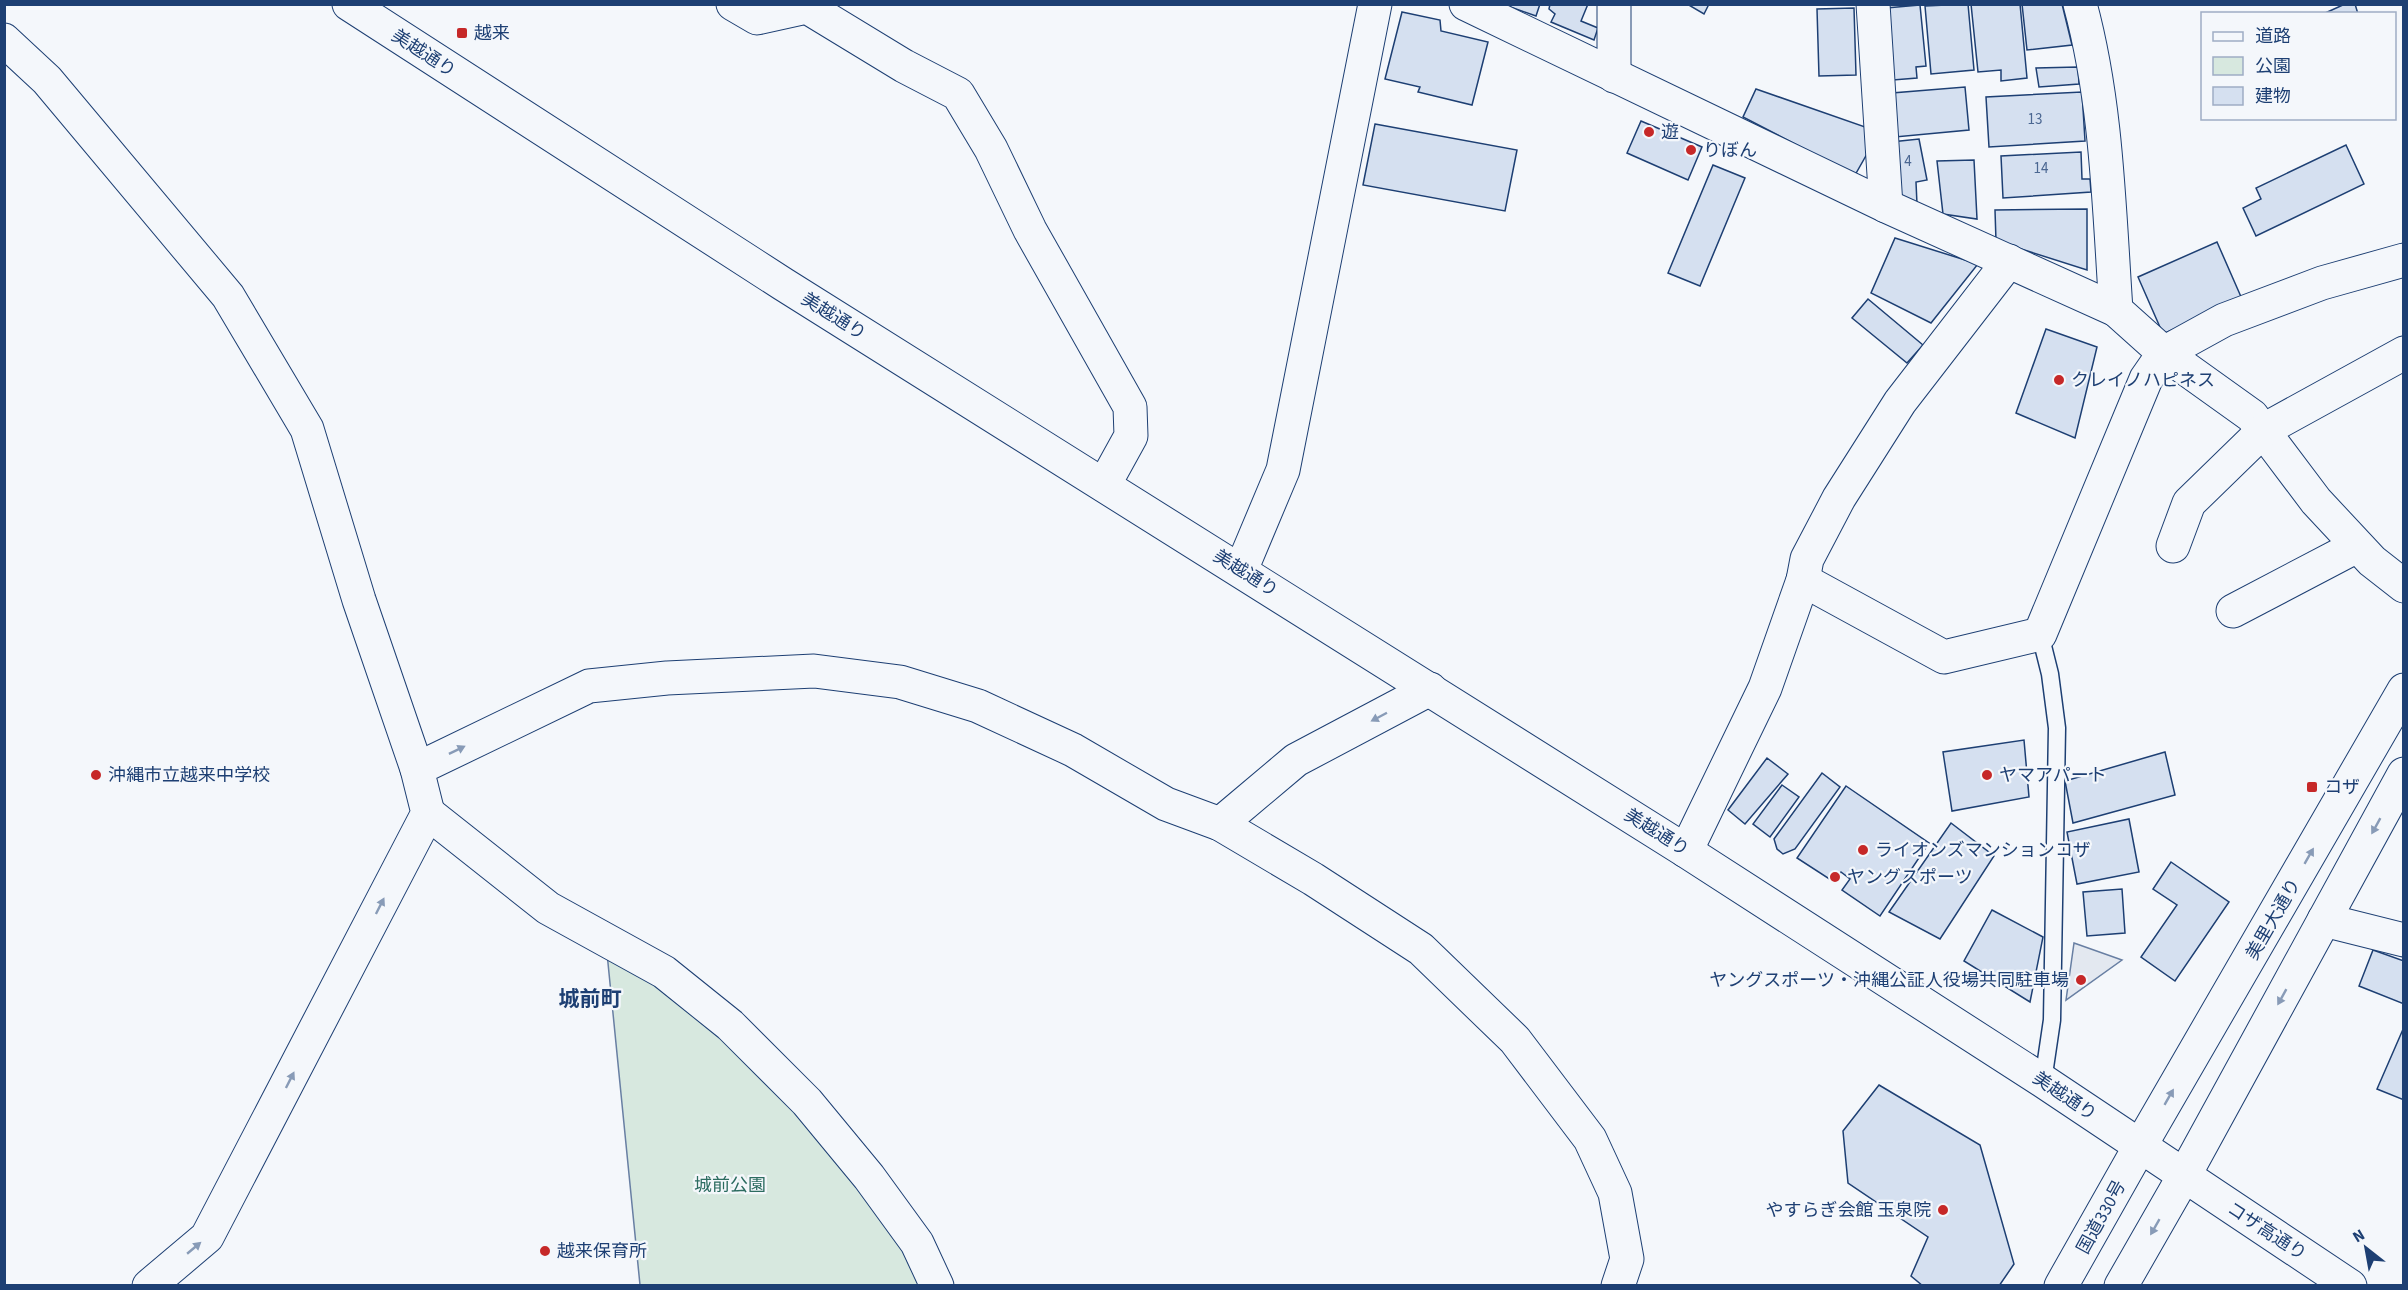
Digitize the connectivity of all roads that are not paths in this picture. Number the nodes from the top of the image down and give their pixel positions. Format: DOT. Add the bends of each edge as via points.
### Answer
graph roads {
  1 [pos="349,4"];
  2 [pos="733,4"];
  3 [pos="1375,4"];
  4 [pos="1466,4"];
  5 [pos="1614,4"];
  6 [pos="1873,4"];
  7 [pos="2080,4"];
  8 [pos="4,40"];
  9 [pos="1614,76"];
  10 [pos="1886,206"];
  11 [pos="2403,260"];
  12 [pos="2009,261"];
  13 [pos="2116,310"];
  14 [pos="2164,353"];
  15 [pos="2403,353"];
  16 [pos="2264,430"];
  17 [pos="1104,485"];
  18 [pos="2173,546"];
  19 [pos="2357,546"];
  20 [pos="1241,570"];
  21 [pos="1803,580"];
  22 [pos="2403,586"];
  23 [pos="2233,611"];
  24 [pos="2040,634"];
  25 [pos="1430,689"];
  26 [pos="2403,690"];
  27 [pos="417,769"];
  28 [pos="2403,774"];
  29 [pos="428,813"];
  30 [pos="1220,824"];
  31 [pos="1686,851"];
  32 [pos="2324,920"];
  33 [pos="2403,940"];
  34 [pos="2043,1081"];
  35 [pos="2139,1148"];
  36 [pos="2184,1176"];
  37 [pos="150,1286"];
  38 [pos="937,1286"];
  39 [pos="1618,1286"];
  40 [pos="2061,1286"];
  41 [pos="2121,1286"];
  42 [pos="2350,1286"];
  1 -- 17 [label="main road, 美越通り"];
  2 -- 17 [label="main road" via="757,18 807,7 958,94 1130,407 1131,436"];
  3 -- 20 [label="main road" via="1283,470"];
  4 -- 9 [label="main road"];
  5 -- 9 [label="main road"];
  6 -- 10 [label="main road"];
  7 -- 13 [label="main road" via="2093,51 2107,171"];
  8 -- 27 [label="main road" via="47,80 228,296 307,429 359,600"];
  9 -- 10 [label="main road"];
  10 -- 12 [label="main road"];
  11 -- 14 [label="main road" via="2322,283 2235,316"];
  12 -- 13 [label="main road"];
  12 -- 21 [label="main road" via="1900,402 1839,498 1807,558"];
  13 -- 14 [label="main road"];
  14 -- 16 [label="main road" via="2252,416"];
  14 -- 24 [label="main road" via="2146,378"];
  15 -- 16 [label="main road"];
  16 -- 18 [label="main road" via="2189,503"];
  16 -- 19 [label="main road" via="2316,501"];
  17 -- 20 [label="main road, 美越通り"];
  19 -- 22 [label="main road"];
  19 -- 23 [label="main road"];
  20 -- 25 [label="main road, 美越通り"];
  21 -- 24 [label="main road" via="1944,657"];
  21 -- 31 [label="main road" via="1765,688"];
  24 -- 34 [label="lane" via="2057,728 2052,1020"];
  25 -- 30 [label="main road, one-way" via="1296,760"];
  25 -- 31 [label="main road, 美越通り"];
  35 -- 26 [label="main road, 美里大通り, one-way"];
  27 -- 29 [label="main road"];
  27 -- 30 [label="main road, one-way" via="590,686 814,671 900,682 978,706 1073,750 1166,804"];
  28 -- 32 [label="main road, one-way"];
  37 -- 29 [label="main road, one-way" via="207,1237"];
  29 -- 38 [label="main road" via="548,908 664,972 730,1024 807,1102 869,1178 917,1243"];
  30 -- 39 [label="main road" via="1421,949 1515,1040 1590,1138 1615,1193 1627,1259"];
  31 -- 34 [label="main road, 美越通り"];
  32 -- 33 [label="main road"];
  32 -- 36 [label="main road, one-way"];
  34 -- 35 [label="main road, 美越通り"];
  35 -- 36 [label="main road, 美越通り"];
  35 -- 40 [label="main road, 国道330号"];
  36 -- 41 [label="main road, one-way"];
  36 -- 42 [label="main road, コザ高通り"];
}
